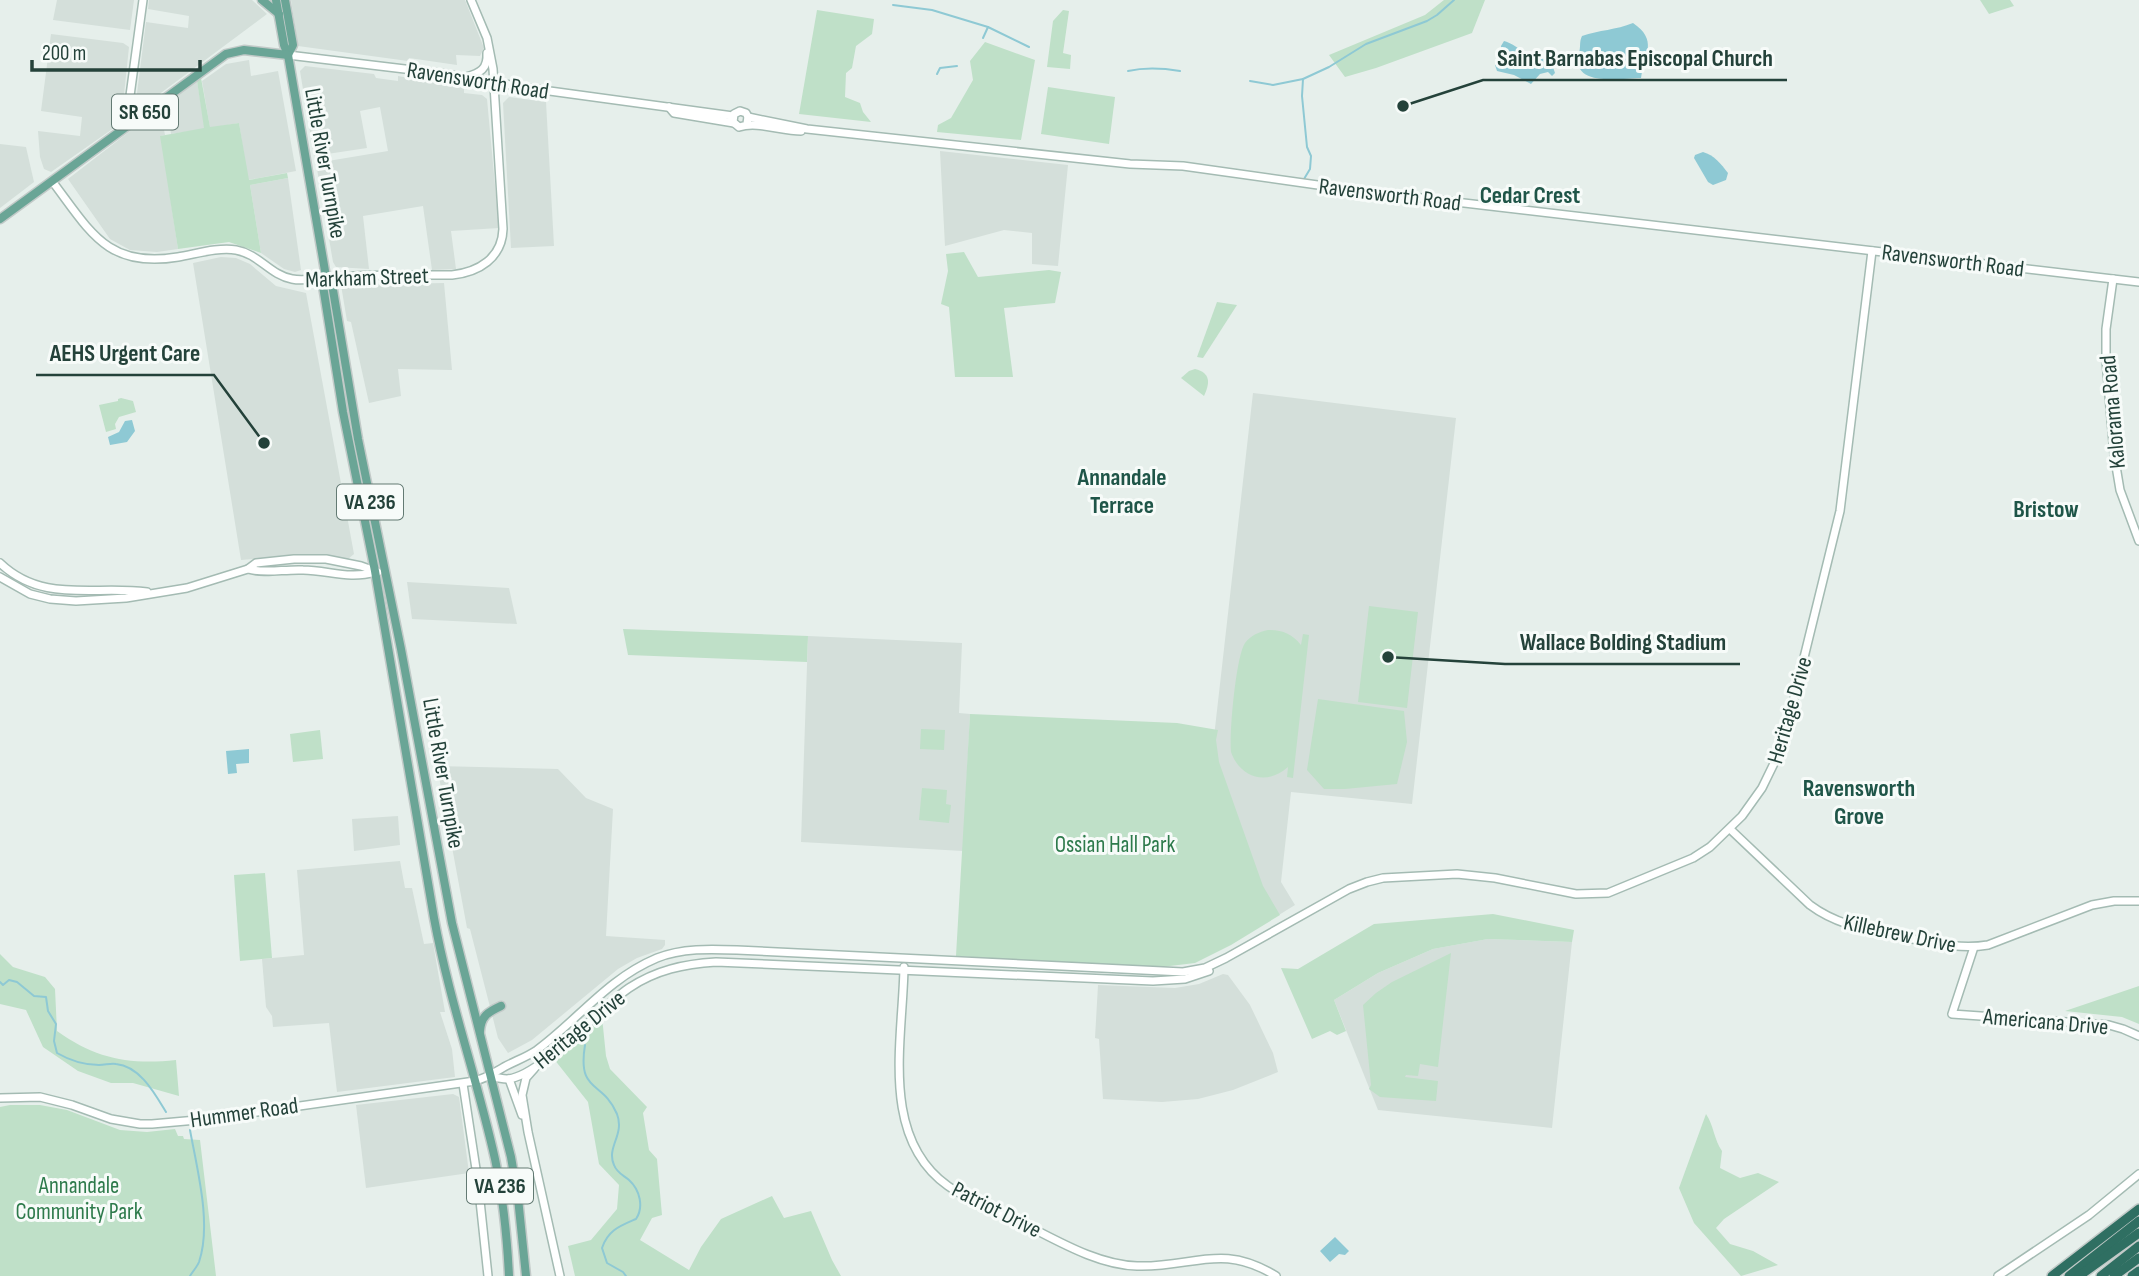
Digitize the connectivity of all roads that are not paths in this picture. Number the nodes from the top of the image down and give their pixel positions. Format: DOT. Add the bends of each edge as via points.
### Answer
graph roads {
  1 [pos="143,0"];
  2 [pos="261,0"];
  3 [pos="276,0"];
  4 [pos="285,0"];
  5 [pos="471,0"];
  6 [pos="279,14"];
  7 [pos="487,38"];
  8 [pos="288,55"];
  9 [pos="463,78"];
  10 [pos="495,83"];
  11 [pos="733,119"];
  12 [pos="747,120"];
  13 [pos="131,122"];
  14 [pos="52,181"];
  15 [pos="0,219"];
  16 [pos="1872,251"];
  17 [pos="326,277"];
  18 [pos="2113,279"];
  19 [pos="2139,282"];
  20 [pos="2139,541"];
  21 [pos="0,563"];
  22 [pos="247,569"];
  23 [pos="375,572"];
  24 [pos="385,572"];
  25 [pos="0,577"];
  26 [pos="151,592"];
  27 [pos="1730,829"];
  28 [pos="2139,901"];
  29 [pos="1974,947"];
  30 [pos="1226,958"];
  31 [pos="904,959"];
  32 [pos="1108,970"];
  33 [pos="904,971"];
  34 [pos="1107,979"];
  35 [pos="501,1006"];
  36 [pos="479,1034"];
  37 [pos="2139,1036"];
  38 [pos="540,1063"];
  39 [pos="491,1077"];
  40 [pos="509,1079"];
  41 [pos="475,1081"];
  42 [pos="463,1084"];
  43 [pos="0,1098"];
  44 [pos="528,1132"];
  45 [pos="2139,1174"];
  46 [pos="2139,1209"];
  47 [pos="2139,1221"];
  48 [pos="2139,1233"];
  49 [pos="2139,1246"];
  50 [pos="2139,1258"];
  51 [pos="2139,1271"];
  52 [pos="488,1276"];
  53 [pos="509,1276"];
  54 [pos="526,1276"];
  55 [pos="560,1276"];
  56 [pos="1276,1276"];
  57 [pos="1998,1276"];
  58 [pos="2052,1276"];
  59 [pos="2069,1276"];
  60 [pos="2079,1276"];
  61 [pos="2101,1276"];
  62 [pos="2115,1276"];
  63 [pos="2132,1276"];
  1 -- 13 [label="street" via="129,103"];
  2 -- 6 [label="main road"];
  3 -- 6 [label="main road, Little River Turnpike / VA 236"];
  4 -- 8 [label="main road, Little River Turnpike / VA 236" via="293,45"];
  5 -- 7 [label="street"];
  6 -- 8 [label="main road, Little River Turnpike / VA 236"];
  7 -- 9 [label="street" via="486,66"];
  7 -- 10 [label="street"];
  8 -- 9 [label="street, Ravensworth Road"];
  8 -- 13 [label="main road, SR 650" via="244,50 226,54"];
  8 -- 17 [label="main road, Little River Turnpike / VA 236"];
  9 -- 10 [label="street, Ravensworth Road"];
  10 -- 11 [label="street, Ravensworth Road"];
  10 -- 17 [label="street, Markham Street" via="503,229 501,242 489,260 452,275"];
  11 -- 12 [label="street, Ravensworth Road" via="741,127"];
  11 -- 12 [label="street, Ravensworth Road" via="740,111"];
  12 -- 16 [label="street, Ravensworth Road" via="787,130 1183,166"];
  13 -- 14 [label="main road, SR 650"];
  14 -- 15 [label="main road, SR 650"];
  14 -- 17 [label="street, Markham Street" via="96,238 131,257 160,260 236,250 289,279"];
  16 -- 18 [label="street, Ravensworth Road"];
  16 -- 27 [label="street, Heritage Drive" via="1842,503 1791,716 1771,772"];
  17 -- 23 [label="main road, Little River Turnpike / VA 236" via="323,286 340,391"];
  17 -- 24 [label="main road, Little River Turnpike / VA 236" via="332,288"];
  18 -- 19 [label="street, Ravensworth Road"];
  18 -- 20 [label="street, Kalorama Road" via="2106,349 2114,454 2120,490"];
  21 -- 26 [label="street" via="15,576 46,589"];
  22 -- 23 [label="street" via="305,569 348,576"];
  22 -- 23 [label="street" via="256,562 314,558"];
  22 -- 26 [label="street" via="187,588"];
  23 -- 24 [label="street"];
  23 -- 41 [label="main road, Little River Turnpike / VA 236" via="437,937"];
  24 -- 36 [label="main road, Little River Turnpike / VA 236" via="452,923"];
  25 -- 26 [label="street" via="30,594 61,601"];
  27 -- 29 [label="street, Killebrew Drive" via="1811,905 1834,920"];
  27 -- 30 [label="street, Heritage Drive" via="1693,859 1597,895 1457,874 1367,882"];
  28 -- 29 [label="street, Killebrew Drive" via="2092,905"];
  29 -- 37 [label="street, Americana Drive" via="1952,1014 2109,1025"];
  30 -- 32 [label="street, Heritage Drive" via="1183,972"];
  30 -- 34 [label="street, Heritage Drive" via="1185,979"];
  31 -- 32 [label="street, Heritage Drive"];
  31 -- 33 [label="street, Patriot Drive"];
  31 -- 39 [label="street, Heritage Drive" via="715,949 659,957 619,978 538,1049"];
  32 -- 34 [label="street"];
  33 -- 34 [label="street, Heritage Drive"];
  33 -- 38 [label="street, Heritage Drive" via="716,962 676,967 620,994"];
  33 -- 56 [label="street, Patriot Drive" via="901,1108 918,1153 945,1184 1120,1265 1222,1257 1246,1261"];
  35 -- 36 [label="main road" via="482,1018"];
  36 -- 39 [label="main road, Little River Turnpike / VA 236"];
  38 -- 40 [label="street, Heritage Drive"];
  38 -- 44 [label="street" via="523,1086"];
  39 -- 40 [label="street, Heritage Drive"];
  39 -- 41 [label="street, Hummer Road"];
  39 -- 54 [label="main road, Little River Turnpike / VA 236" via="515,1178"];
  40 -- 44 [label="street"];
  41 -- 42 [label="street, Hummer Road"];
  41 -- 53 [label="main road, Little River Turnpike / VA 236" via="499,1182"];
  42 -- 43 [label="street, Hummer Road" via="152,1124 111,1119 40,1097"];
  42 -- 52 [label="street"];
  44 -- 55 [label="street"];
  45 -- 57 [label="street"];
  46 -- 58 [label="highway"];
  47 -- 59 [label="highway"];
  48 -- 60 [label="highway"];
  49 -- 61 [label="highway"];
  50 -- 62 [label="highway"];
  51 -- 63 [label="highway"];
}
